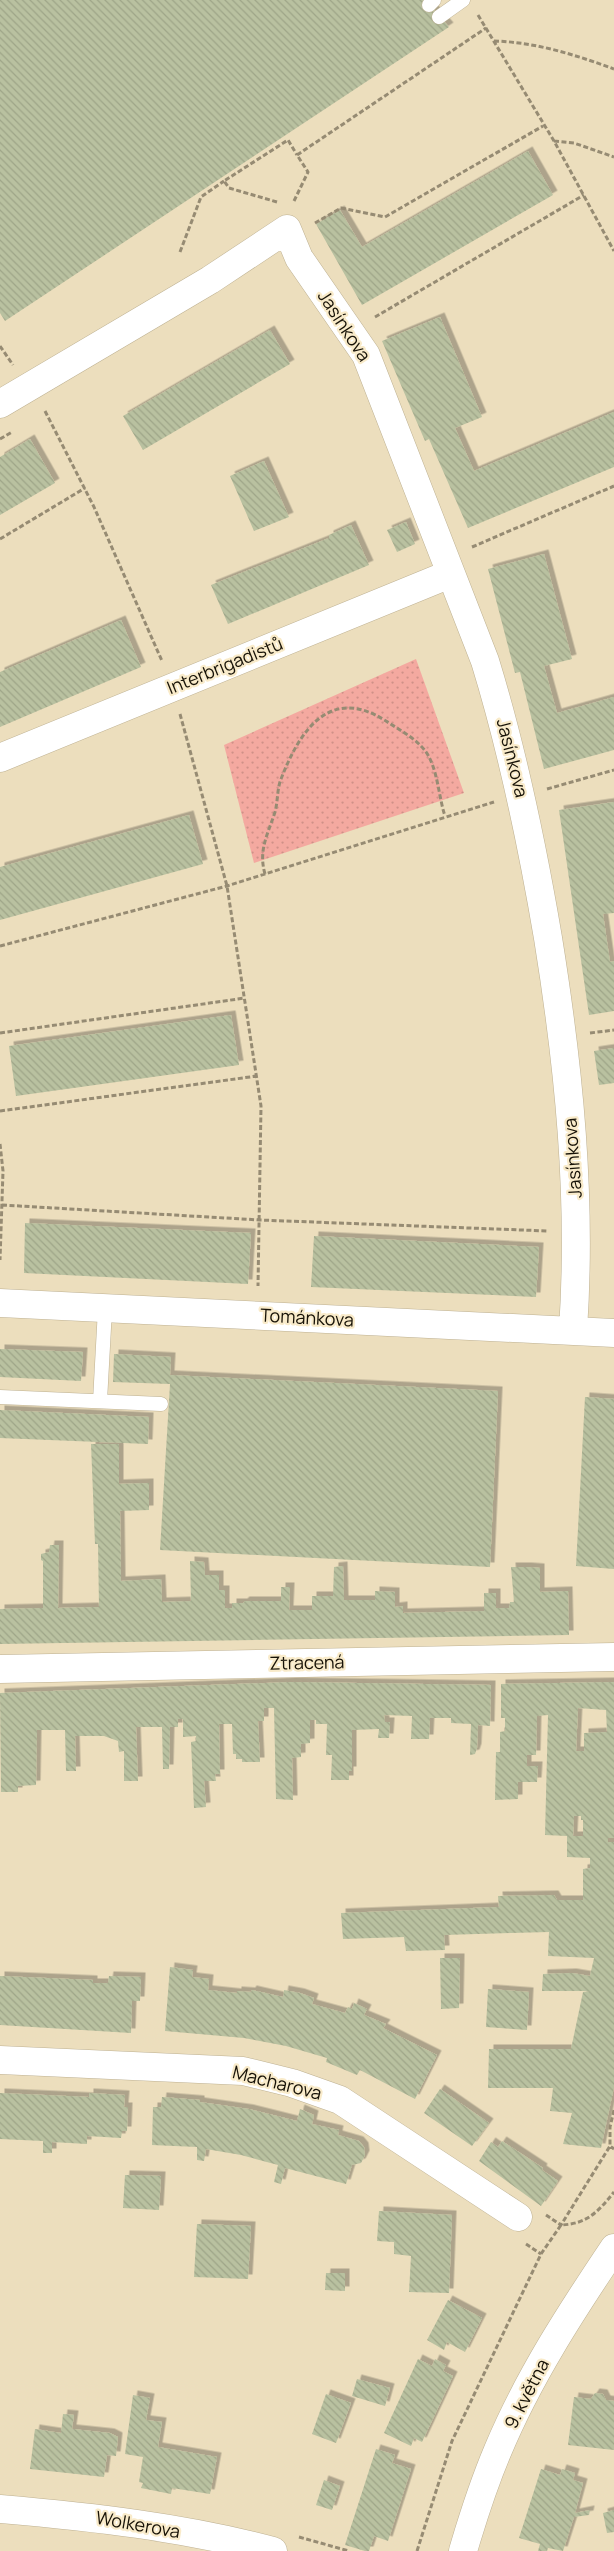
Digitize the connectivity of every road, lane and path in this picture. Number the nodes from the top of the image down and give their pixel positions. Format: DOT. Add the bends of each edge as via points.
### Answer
graph roads {
  1 [pos="463,0"];
  2 [pos="474,8"];
  3 [pos="439,17"];
  4 [pos="486,28"];
  5 [pos="493,41"];
  6 [pos="614,69"];
  7 [pos="543,126"];
  8 [pos="554,142"];
  9 [pos="297,155"];
  10 [pos="614,157"];
  11 [pos="224,181"];
  12 [pos="584,195"];
  13 [pos="282,203"];
  14 [pos="294,220"];
  15 [pos="614,250"];
  16 [pos="180,252"];
  17 [pos="374,318"];
  18 [pos="28,388"];
  19 [pos="0,404"];
  20 [pos="614,486"];
  21 [pos="85,488"];
  22 [pos="0,539"];
  23 [pos="465,550"];
  24 [pos="450,574"];
  25 [pos="173,688"];
  26 [pos="0,758"];
  27 [pos="614,770"];
  28 [pos="542,790"];
  29 [pos="500,800"];
  30 [pos="445,816"];
  31 [pos="265,874"];
  32 [pos="227,886"];
  33 [pos="0,946"];
  34 [pos="245,998"];
  35 [pos="614,1030"];
  36 [pos="0,1033"];
  37 [pos="582,1034"];
  38 [pos="257,1076"];
  39 [pos="0,1111"];
  40 [pos="0,1144"];
  41 [pos="2,1205"];
  42 [pos="260,1220"];
  43 [pos="554,1231"];
  44 [pos="0,1260"];
  45 [pos="258,1289"];
  46 [pos="0,1303"];
  47 [pos="105,1308"];
  48 [pos="574,1330"];
  49 [pos="614,1333"];
  50 [pos="0,1397"];
  51 [pos="100,1401"];
  52 [pos="161,1404"];
  53 [pos="614,1657"];
  54 [pos="0,1669"];
  55 [pos="0,2060"];
  56 [pos="614,2110"];
  57 [pos="612,2147"];
  58 [pos="614,2192"];
  59 [pos="561,2225"];
  60 [pos="518,2228"];
  61 [pos="542,2254"];
  62 [pos="612,2260"];
  63 [pos="0,2509"];
  64 [pos="273,2551"];
  65 [pos="417,2551"];
  66 [pos="462,2551"];
  1 -- 3 [label="lane"];
  2 -- 4 [label="path"];
  4 -- 5 [label="path"];
  4 -- 9 [label="path"];
  5 -- 6 [label="path" via="541,47"];
  5 -- 7 [label="path"];
  7 -- 8 [label="path"];
  7 -- 14 [label="path" via="385,217 341,208"];
  8 -- 10 [label="path" via="574,143"];
  8 -- 12 [label="path"];
  9 -- 11 [label="path" via="288,140"];
  9 -- 14 [label="path" via="308,172 293,204"];
  11 -- 13 [label="path" via="229,188"];
  11 -- 16 [label="path" via="201,197"];
  12 -- 15 [label="path"];
  12 -- 17 [label="path"];
  14 -- 18 [label="street" via="210,280"];
  14 -- 24 [label="street, Jasínkova" via="299,258 366,355"];
  18 -- 19 [label="street"];
  18 -- 21 [label="path" via="46,412"];
  20 -- 23 [label="path"];
  21 -- 22 [label="path"];
  21 -- 25 [label="path"];
  24 -- 25 [label="street, Interbrigadistů"];
  24 -- 48 [label="street, Jasínkova" via="485,661 517,777 561,1015 576,1184 578,1245"];
  25 -- 26 [label="street, Interbrigadistů"];
  25 -- 32 [label="path"];
  27 -- 28 [label="path"];
  29 -- 30 [label="path"];
  30 -- 31 [label="path"];
  30 -- 31 [label="path" via="429,757 413,739 381,718 361,710 337,708 325,713 310,728 281,780 275,812 263,842"];
  31 -- 32 [label="path"];
  32 -- 33 [label="path"];
  32 -- 34 [label="path"];
  34 -- 36 [label="path"];
  34 -- 38 [label="path"];
  35 -- 37 [label="path"];
  38 -- 39 [label="path"];
  38 -- 42 [label="path" via="261,1106"];
  40 -- 41 [label="path"];
  41 -- 42 [label="path"];
  41 -- 44 [label="path"];
  42 -- 43 [label="path"];
  42 -- 45 [label="path"];
  46 -- 47 [label="street, Tománkova"];
  47 -- 48 [label="street, Tománkova"];
  47 -- 51 [label="lane"];
  48 -- 49 [label="street, Tománkova"];
  50 -- 51 [label="lane"];
  51 -- 52 [label="lane"];
  53 -- 54 [label="street, Ztracená"];
  55 -- 60 [label="street, Macharova" via="243,2071 292,2083 340,2100"];
  56 -- 57 [label="path" via="610,2127"];
  57 -- 59 [label="path"];
  58 -- 59 [label="path" via="583,2222"];
  59 -- 61 [label="path"];
  60 -- 61 [label="path"];
  61 -- 65 [label="path" via="452,2441"];
  62 -- 66 [label="street, 9. května" via="563,2325 527,2390 498,2449"];
  63 -- 64 [label="street, Wolkerova" via="99,2517"];
}
